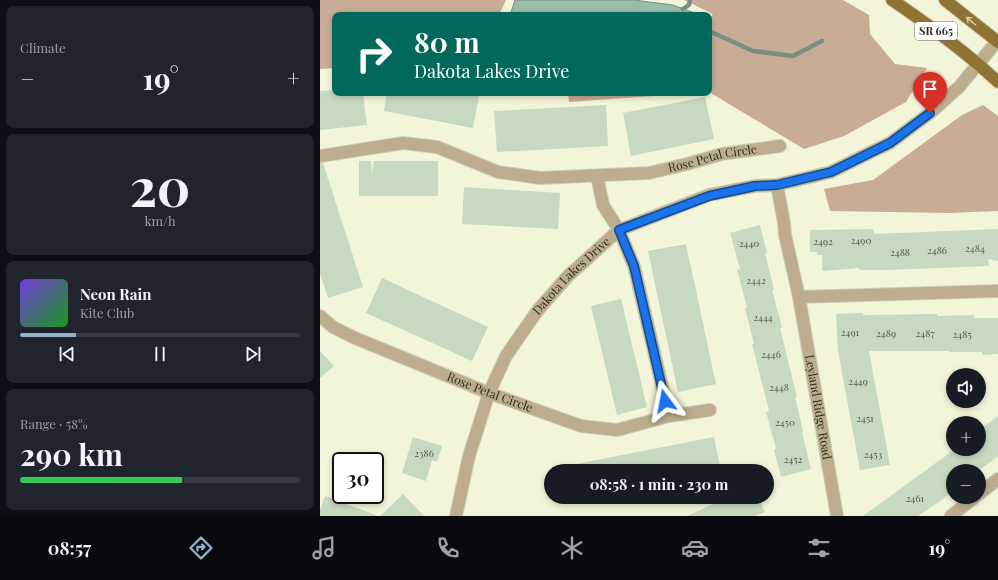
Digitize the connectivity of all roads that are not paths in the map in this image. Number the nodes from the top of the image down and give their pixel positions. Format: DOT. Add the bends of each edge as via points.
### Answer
graph roads {
  1 [pos="892,0"];
  2 [pos="945,0"];
  3 [pos="998,41"];
  4 [pos="978,64"];
  5 [pos="998,82"];
  6 [pos="780,146"];
  7 [pos="320,156"];
  8 [pos="597,176"];
  9 [pos="777,185"];
  10 [pos="619,230"];
  11 [pos="998,291"];
  12 [pos="799,297"];
  13 [pos="320,316"];
  14 [pos="489,393"];
  15 [pos="710,410"];
  16 [pos="669,416"];
  17 [pos="998,479"];
  18 [pos="986,488"];
  19 [pos="966,504"];
  20 [pos="456,516"];
  21 [pos="837,516"];
  22 [pos="951,516"];
  1 -- 4 [label="main road, SR 665"];
  3 -- 2 [label="main road, SR 665, one-way"];
  3 -- 4 [label="street, Dakota Lakes Drive"];
  4 -- 5 [label="main road, SR 665"];
  4 -- 9 [label="street, Dakota Lakes Drive" via="930,113 890,143 831,172"];
  6 -- 8 [label="street, Rose Petal Circle" via="722,154 649,173"];
  7 -- 8 [label="street, Rose Petal Circle" via="403,143 437,147 498,172 540,178"];
  8 -- 10 [label="street" via="603,205"];
  9 -- 10 [label="street, Dakota Lakes Drive" via="755,186 709,196"];
  9 -- 12 [label="street, Leyland Ridge Road"];
  10 -- 14 [label="street, Dakota Lakes Drive" via="568,276 538,310 506,356"];
  10 -- 16 [label="street" via="634,266"];
  11 -- 12 [label="street"];
  12 -- 21 [label="street, Leyland Ridge Road"];
  13 -- 14 [label="street, Rose Petal Circle" via="333,327 355,338"];
  14 -- 16 [label="street, Rose Petal Circle" via="581,426 617,430"];
  14 -- 20 [label="street, Dakota Lakes Drive" via="469,456"];
  15 -- 16 [label="street, Rose Petal Circle"];
  17 -- 18 [label="street"];
  19 -- 22 [label="street"];
}
